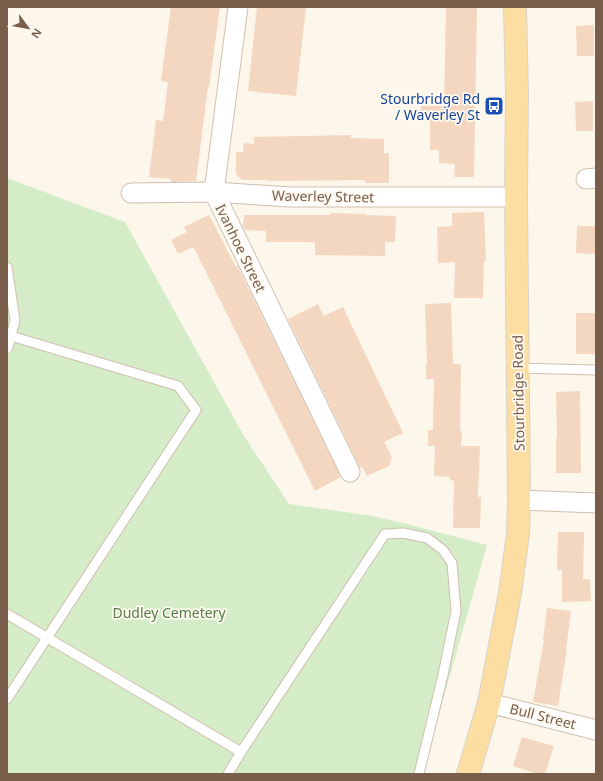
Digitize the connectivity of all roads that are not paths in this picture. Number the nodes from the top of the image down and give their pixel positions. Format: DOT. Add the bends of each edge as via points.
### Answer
graph roads {
  1 [pos="238,7"];
  2 [pos="515,7"];
  3 [pos="214,192"];
  4 [pos="131,193"];
  5 [pos="516,197"];
  6 [pos="7,267"];
  7 [pos="11,336"];
  8 [pos="7,349"];
  9 [pos="517,368"];
  10 [pos="596,370"];
  11 [pos="350,472"];
  12 [pos="519,500"];
  13 [pos="596,503"];
  14 [pos="7,614"];
  15 [pos="47,638"];
  16 [pos="7,699"];
  17 [pos="489,703"];
  18 [pos="596,730"];
  19 [pos="241,752"];
  20 [pos="228,774"];
  21 [pos="419,774"];
  22 [pos="468,774"];
  1 -- 3 [label="street, Ivanhoe Street"];
  2 -- 5 [label="main road, Stourbridge Road"];
  3 -- 4 [label="street, Waverley Street"];
  3 -- 5 [label="street, Waverley Street" via="290,197"];
  3 -- 11 [label="street, Ivanhoe Street"];
  5 -- 9 [label="main road, Stourbridge Road"];
  6 -- 7 [label="lane" via="15,320"];
  7 -- 8 [label="lane"];
  7 -- 15 [label="lane" via="178,386 196,410"];
  9 -- 10 [label="lane"];
  9 -- 12 [label="main road, Stourbridge Road"];
  12 -- 13 [label="street"];
  12 -- 17 [label="main road, Stourbridge Road" via="518,534 510,593"];
  14 -- 15 [label="lane"];
  15 -- 16 [label="lane"];
  15 -- 19 [label="lane"];
  17 -- 18 [label="street, Bull Street"];
  17 -- 22 [label="main road, Stourbridge Road"];
  19 -- 20 [label="lane"];
  19 -- 21 [label="lane" via="386,534 403,533 427,538 443,550 452,563 456,611"];
}
